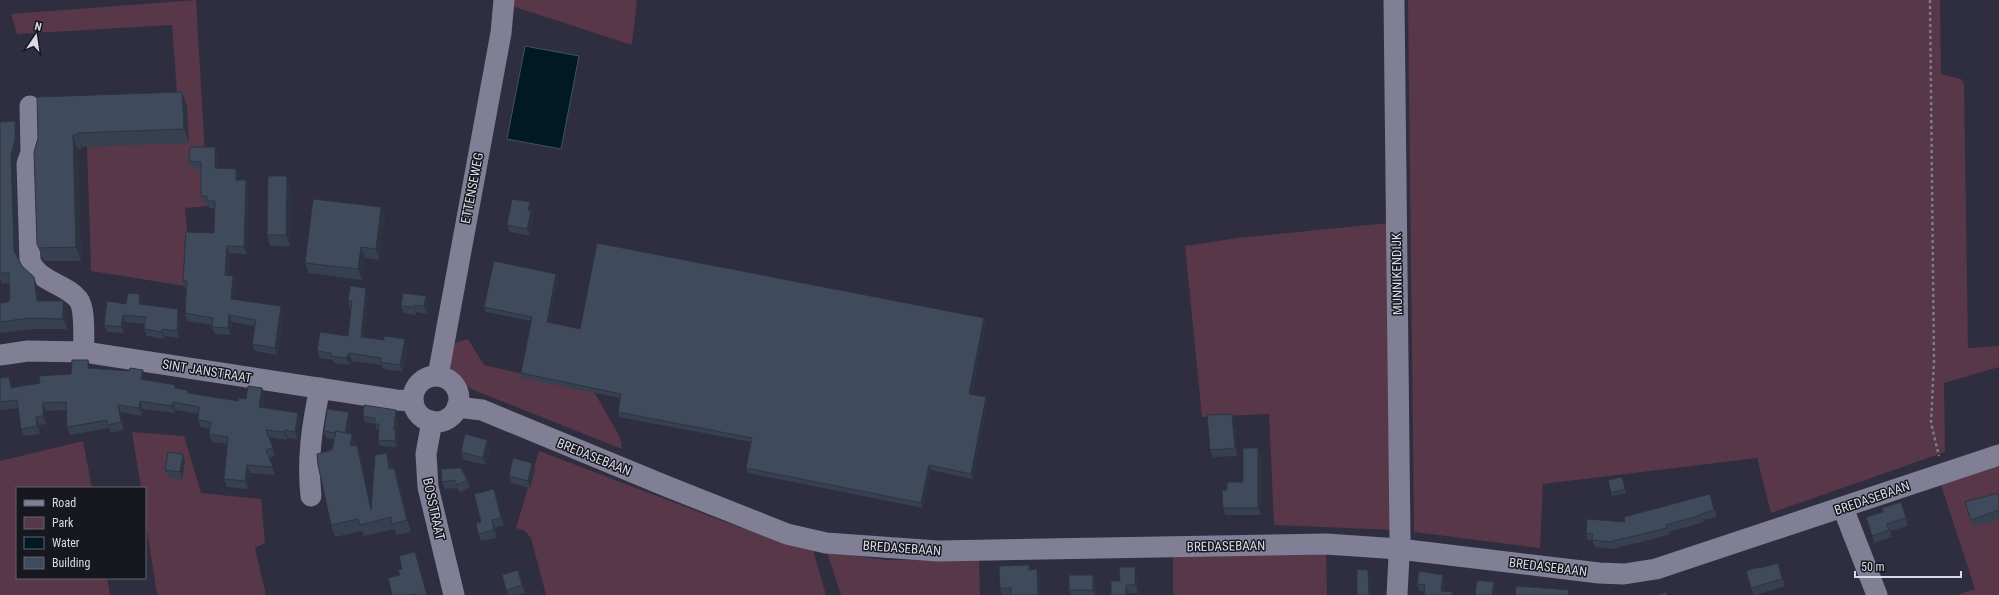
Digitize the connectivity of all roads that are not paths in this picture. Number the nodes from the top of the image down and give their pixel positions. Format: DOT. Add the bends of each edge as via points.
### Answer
graph roads {
  1 [pos="504,0"];
  2 [pos="1394,0"];
  3 [pos="30,106"];
  4 [pos="84,352"];
  5 [pos="0,355"];
  6 [pos="438,376"];
  7 [pos="320,388"];
  8 [pos="413,401"];
  9 [pos="457,407"];
  10 [pos="432,421"];
  11 [pos="1999,454"];
  12 [pos="311,496"];
  13 [pos="1843,508"];
  14 [pos="1399,549"];
  15 [pos="454,595"];
  16 [pos="1398,595"];
  17 [pos="1877,595"];
  1 -- 6 [label="street, ETTENSEWEG" via="501,33"];
  2 -- 14 [label="street, MUNNIKENDIJK"];
  3 -- 4 [label="street" via="31,152 27,164 30,261 34,269 79,300 82,310"];
  4 -- 5 [label="street, SINT JANSTRAAT" via="28,351"];
  4 -- 7 [label="street, SINT JANSTRAAT"];
  6 -- 8 [label="street" via="426,378 419,384 414,391"];
  6 -- 9 [label="street" via="454,385 458,394"];
  7 -- 8 [label="street, SINT JANSTRAAT"];
  7 -- 12 [label="street" via="309,454"];
  8 -- 10 [label="street" via="423,418"];
  9 -- 10 [label="street" via="451,416 443,421"];
  9 -- 14 [label="street, BREDASEBAAN" via="482,410 787,534 826,543 938,551 1326,544"];
  10 -- 15 [label="street, BOSSTRAAT" via="426,454 428,487"];
  11 -- 13 [label="street, BREDASEBAAN"];
  13 -- 14 [label="street, BREDASEBAAN" via="1656,569 1624,574"];
  13 -- 17 [label="street"];
  14 -- 16 [label="street, MUNNIKENDIJK"];
}
